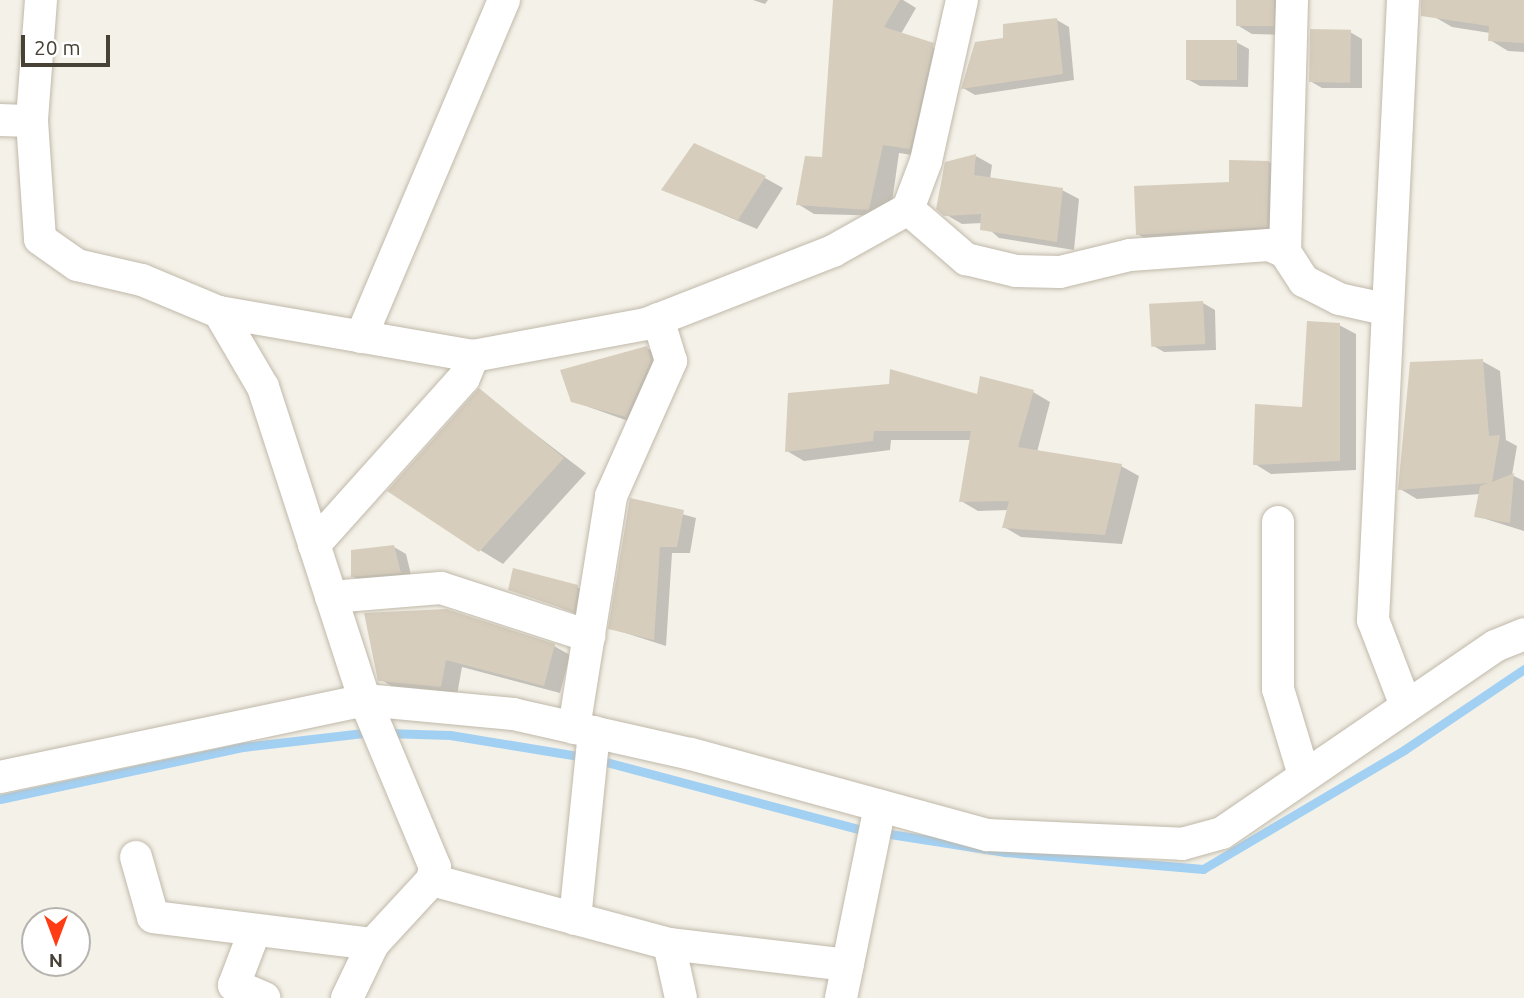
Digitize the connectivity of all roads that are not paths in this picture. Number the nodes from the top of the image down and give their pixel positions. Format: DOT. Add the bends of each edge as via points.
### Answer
graph roads {
  1 [pos="41,0"];
  2 [pos="504,0"];
  3 [pos="962,0"];
  4 [pos="1292,0"];
  5 [pos="1403,0"];
  6 [pos="0,120"];
  7 [pos="32,121"];
  8 [pos="908,209"];
  9 [pos="1285,252"];
  10 [pos="1384,309"];
  11 [pos="219,312"];
  12 [pos="658,319"];
  13 [pos="361,337"];
  14 [pos="472,356"];
  15 [pos="1278,522"];
  16 [pos="314,545"];
  17 [pos="331,597"];
  18 [pos="1524,634"];
  19 [pos="589,636"];
  20 [pos="365,700"];
  21 [pos="1406,706"];
  22 [pos="584,730"];
  23 [pos="1304,775"];
  24 [pos="0,777"];
  25 [pos="880,806"];
  26 [pos="136,857"];
  27 [pos="432,880"];
  28 [pos="575,919"];
  29 [pos="255,930"];
  30 [pos="373,944"];
  31 [pos="668,944"];
  32 [pos="848,965"];
  33 [pos="264,998"];
  34 [pos="348,998"];
  35 [pos="681,998"];
  36 [pos="841,998"];
  1 -- 7 [label="street"];
  2 -- 13 [label="street"];
  3 -- 8 [label="street" via="926,161"];
  4 -- 9 [label="street"];
  5 -- 10 [label="street"];
  6 -- 7 [label="street"];
  7 -- 11 [label="street" via="40,239 77,265 142,280"];
  8 -- 9 [label="street" via="966,259 1016,271 1060,272 1130,255 1269,245"];
  8 -- 12 [label="street" via="833,251"];
  9 -- 10 [label="street" via="1304,281 1339,299"];
  10 -- 21 [label="street" via="1377,459 1382,515 1373,620"];
  11 -- 13 [label="street"];
  11 -- 16 [label="street" via="263,387"];
  12 -- 14 [label="street"];
  12 -- 19 [label="street" via="671,362 611,496"];
  13 -- 14 [label="street"];
  14 -- 16 [label="street" via="464,378"];
  15 -- 23 [label="street" via="1278,689"];
  16 -- 17 [label="street"];
  17 -- 19 [label="street" via="442,588"];
  17 -- 20 [label="street"];
  18 -- 21 [label="street"];
  19 -- 22 [label="street"];
  20 -- 22 [label="street" via="513,714"];
  20 -- 24 [label="street"];
  20 -- 27 [label="street" via="435,867"];
  21 -- 23 [label="street"];
  22 -- 25 [label="street"];
  22 -- 28 [label="street"];
  23 -- 25 [label="street" via="1222,833 1182,844 987,835"];
  25 -- 32 [label="street"];
  26 -- 29 [label="street" via="153,917"];
  27 -- 28 [label="street"];
  27 -- 30 [label="street"];
  28 -- 31 [label="street"];
  29 -- 30 [label="street"];
  29 -- 33 [label="street" via="234,985"];
  30 -- 34 [label="street"];
  31 -- 32 [label="street"];
  31 -- 35 [label="street"];
  32 -- 36 [label="street"];
}
